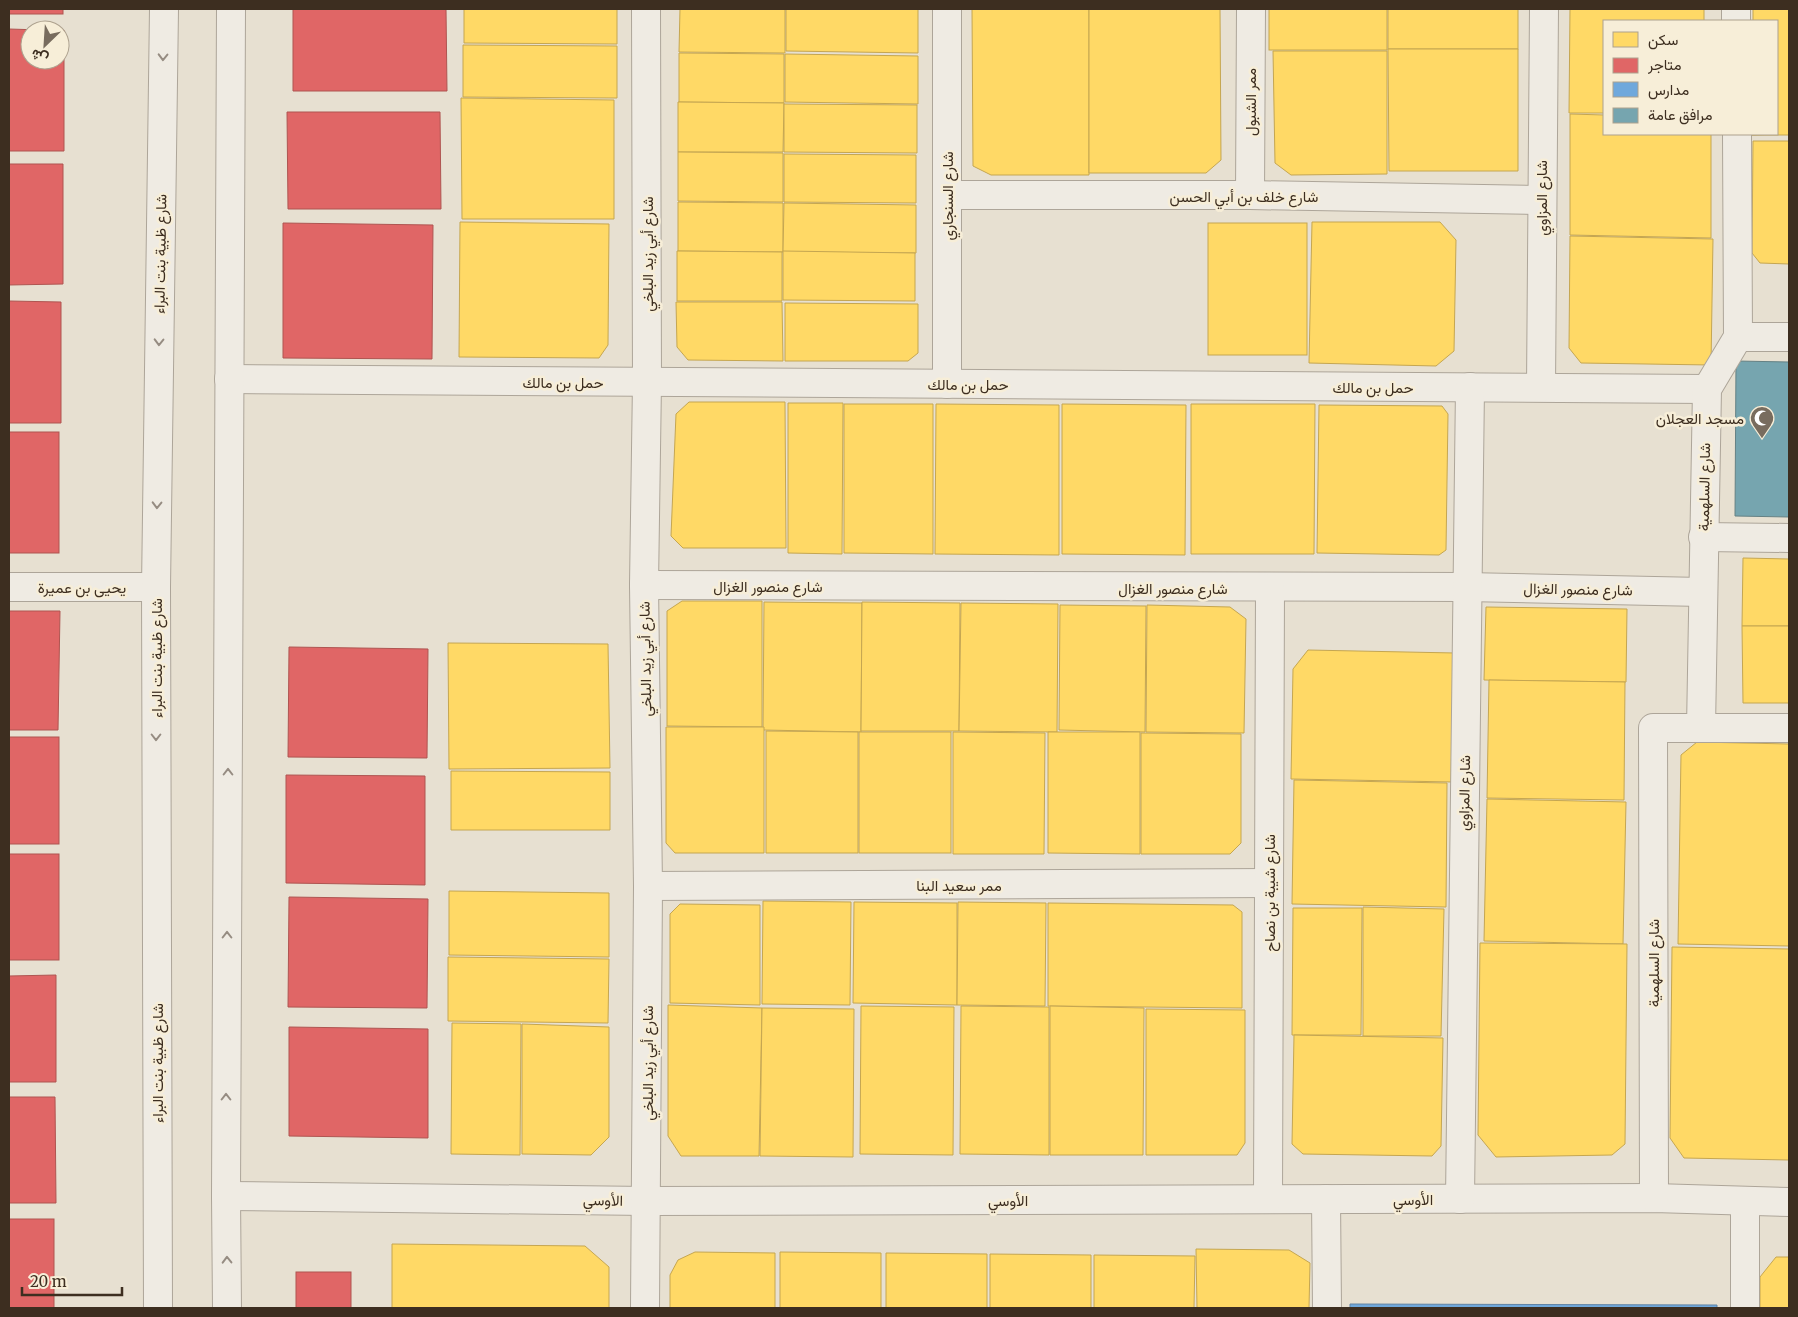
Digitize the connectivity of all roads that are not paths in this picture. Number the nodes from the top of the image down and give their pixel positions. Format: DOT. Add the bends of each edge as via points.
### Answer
graph roads {
  1 [pos="164,9"];
  2 [pos="231,9"];
  3 [pos="646,9"];
  4 [pos="947,9"];
  5 [pos="1250,9"];
  6 [pos="1544,9"];
  7 [pos="1737,135"];
  8 [pos="947,195"];
  9 [pos="1250,195"];
  10 [pos="1541,200"];
  11 [pos="1738,337"];
  12 [pos="1789,337"];
  13 [pos="229,379"];
  14 [pos="647,382"];
  15 [pos="947,384"];
  16 [pos="1470,387"];
  17 [pos="1541,387"];
  18 [pos="1707,389"];
  19 [pos="1703,537"];
  20 [pos="1789,538"];
  21 [pos="644,585"];
  22 [pos="1466,586"];
  23 [pos="9,587"];
  24 [pos="156,587"];
  25 [pos="1270,588"];
  26 [pos="1702,592"];
  27 [pos="1700,728"];
  28 [pos="1789,728"];
  29 [pos="1269,884"];
  30 [pos="648,886"];
  31 [pos="226,1196"];
  32 [pos="1654,1198"];
  33 [pos="1268,1199"];
  34 [pos="1326,1199"];
  35 [pos="1460,1199"];
  36 [pos="646,1201"];
  37 [pos="1745,1202"];
  38 [pos="1789,1202"];
  39 [pos="158,1308"];
  40 [pos="227,1308"];
  41 [pos="645,1308"];
  42 [pos="1326,1308"];
  43 [pos="1745,1308"];
  1 -- 24 [label="street, شارع ظبية بنت البراء, one-way"];
  2 -- 13 [label="street"];
  3 -- 14 [label="street, شارع أبي زيد البلخي"];
  4 -- 8 [label="street, شارع السنجاري"];
  5 -- 9 [label="street, ممر الشبول"];
  6 -- 10 [label="street, شارع المزاوي"];
  7 -- 11 [label="street"];
  8 -- 9 [label="street, شارع خلف بن أبي الحسن"];
  8 -- 15 [label="street, شارع السنجاري"];
  9 -- 10 [label="street, شارع خلف بن أبي الحسن"];
  10 -- 17 [label="street, شارع المزاوي"];
  11 -- 12 [label="street"];
  11 -- 18 [label="street, شارع السلهمية"];
  13 -- 14 [label="street, حمل بن مالك"];
  31 -- 13 [label="street, one-way"];
  14 -- 15 [label="street, حمل بن مالك"];
  14 -- 21 [label="street, شارع أبي زيد البلخي"];
  15 -- 16 [label="street, حمل بن مالك"];
  16 -- 17 [label="street, حمل بن مالك"];
  16 -- 22 [label="street, شارع المزاوي"];
  17 -- 18 [label="street, حمل بن مالك"];
  18 -- 19 [label="street, شارع السلهمية"];
  19 -- 20 [label="street"];
  19 -- 26 [label="street, شارع السلهمية"];
  21 -- 25 [label="street, شارع منصور الغزال"];
  21 -- 30 [label="street, شارع أبي زيد البلخي"];
  22 -- 25 [label="street, شارع منصور الغزال"];
  22 -- 26 [label="street, شارع منصور الغزال"];
  22 -- 35 [label="street, شارع المزاوي"];
  23 -- 24 [label="street, يحيى بن عميرة"];
  24 -- 39 [label="street, شارع ظبية بنت البراء, one-way"];
  25 -- 29 [label="street, شارع شيبة بن نصاح"];
  26 -- 27 [label="street, شارع السلهمية"];
  27 -- 28 [label="street"];
  27 -- 32 [label="street, شارع السلهمية" via="1652,728"];
  29 -- 30 [label="street, ممر سعيد البنا"];
  29 -- 33 [label="street, شارع شيبة بن نصاح"];
  30 -- 36 [label="street, شارع أبي زيد البلخي"];
  31 -- 36 [label="street, الأوسي"];
  40 -- 31 [label="street, one-way"];
  32 -- 35 [label="street, الأوسي"];
  32 -- 37 [label="street, الأوسي"];
  33 -- 34 [label="street, الأوسي"];
  33 -- 36 [label="street, الأوسي"];
  34 -- 35 [label="street, الأوسي"];
  34 -- 42 [label="street"];
  36 -- 41 [label="street, شارع أبي زيد البلخي"];
  37 -- 38 [label="street, الأوسي"];
  37 -- 43 [label="street"];
}
